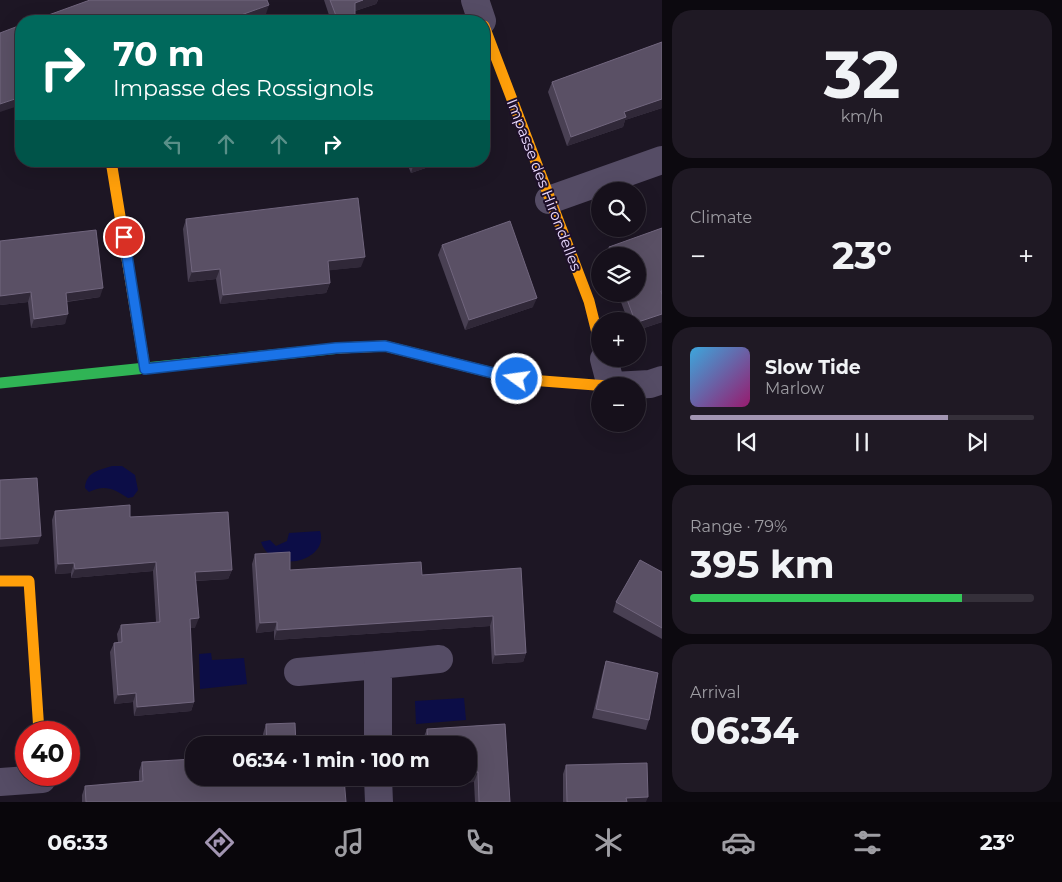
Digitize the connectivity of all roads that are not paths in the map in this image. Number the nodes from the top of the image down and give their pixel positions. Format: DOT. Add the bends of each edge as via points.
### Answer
graph roads {
  1 [pos="475,0"];
  2 [pos="480,15"];
  3 [pos="490,42"];
  4 [pos="662,160"];
  5 [pos="112,167"];
  6 [pos="549,200"];
  7 [pos="592,312"];
  8 [pos="145,369"];
  9 [pos="662,380"];
  10 [pos="0,383"];
  11 [pos="646,384"];
  12 [pos="591,385"];
  13 [pos="0,581"];
  14 [pos="439,659"];
  15 [pos="378,666"];
  16 [pos="298,672"];
  17 [pos="38,721"];
  18 [pos="378,736"];
  19 [pos="0,782"];
  20 [pos="15,783"];
  21 [pos="378,786"];
  22 [pos="378,802"];
  1 -- 2 [label="street"];
  3 -- 6 [label="street, Impasse des Hirondelles"];
  4 -- 6 [label="street"];
  5 -- 8 [label="street"];
  6 -- 7 [label="street, Impasse des Hirondelles"];
  8 -- 10 [label="street"];
  8 -- 12 [label="street" via="336,348 385,346 517,379"];
  9 -- 11 [label="street"];
  13 -- 17 [label="street" via="29,580"];
  14 -- 15 [label="street"];
  15 -- 16 [label="street"];
  15 -- 18 [label="street"];
  19 -- 20 [label="street"];
  21 -- 22 [label="street"];
}
